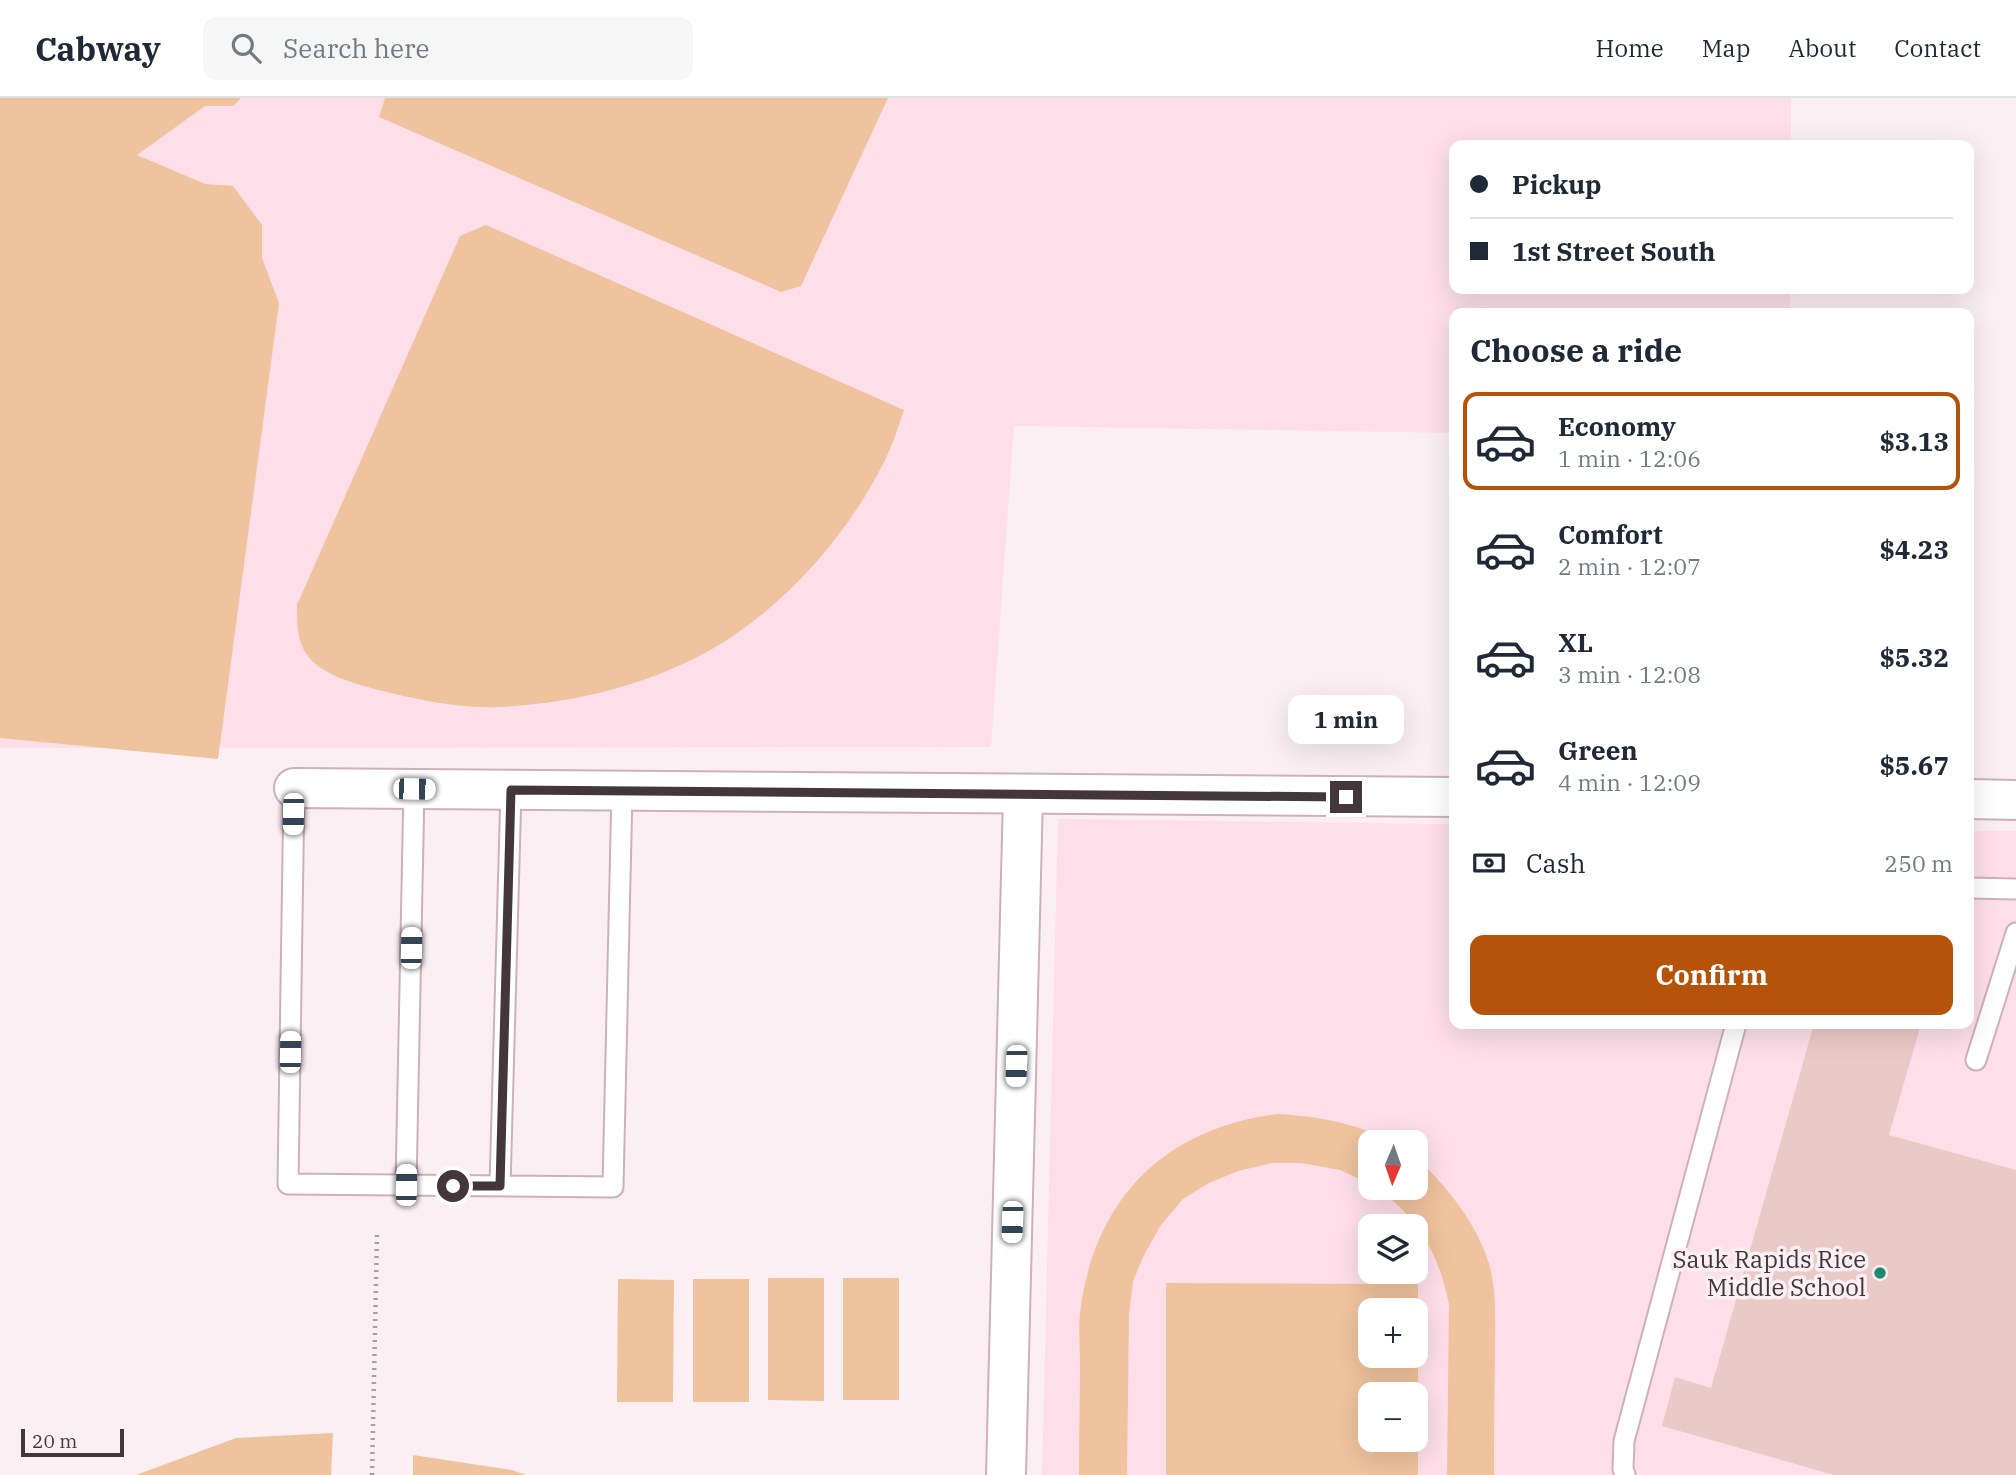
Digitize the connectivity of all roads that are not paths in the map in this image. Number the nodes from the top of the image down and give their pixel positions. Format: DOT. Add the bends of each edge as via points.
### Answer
graph roads {
  1 [pos="293,788"];
  2 [pos="414,789"];
  3 [pos="511,790"];
  4 [pos="622,791"];
  5 [pos="1023,796"];
  6 [pos="1449,797"];
  7 [pos="1974,799"];
  8 [pos="2016,800"];
  9 [pos="1974,888"];
  10 [pos="2016,890"];
  11 [pos="2016,933"];
  12 [pos="1735,1029"];
  13 [pos="1976,1060"];
  14 [pos="406,1185"];
  15 [pos="500,1186"];
  16 [pos="1006,1475"];
  17 [pos="1625,1475"];
  1 -- 2 [label="street"];
  1 -- 14 [label="lane" via="288,1184"];
  2 -- 3 [label="street"];
  2 -- 14 [label="lane"];
  3 -- 4 [label="street"];
  3 -- 15 [label="lane"];
  4 -- 5 [label="street"];
  4 -- 15 [label="lane" via="613,1187"];
  5 -- 6 [label="street"];
  5 -- 16 [label="street"];
  7 -- 8 [label="street"];
  9 -- 10 [label="lane"];
  11 -- 13 [label="lane"];
  12 -- 17 [label="lane" via="1624,1441"];
  14 -- 15 [label="lane"];
}
